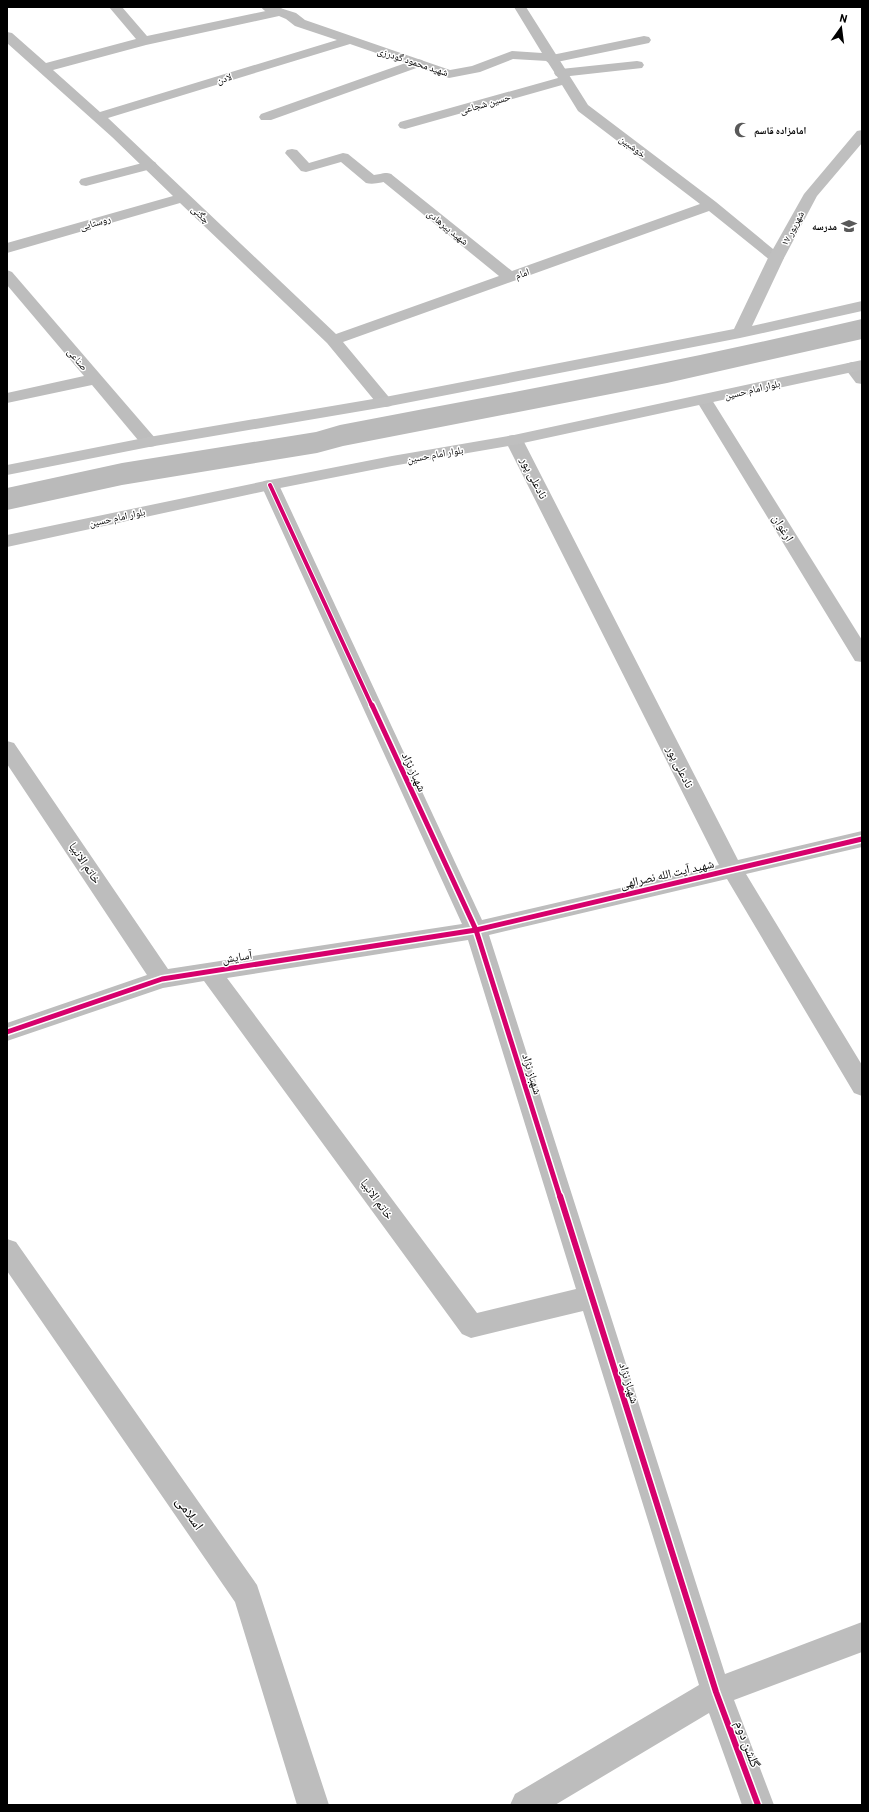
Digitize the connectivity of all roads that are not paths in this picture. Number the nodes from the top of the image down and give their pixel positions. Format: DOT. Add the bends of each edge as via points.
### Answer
graph roads {
  1 [pos="116,7"];
  2 [pos="520,7"];
  3 [pos="274,9"];
  4 [pos="7,36"];
  5 [pos="350,40"];
  6 [pos="644,40"];
  7 [pos="144,41"];
  8 [pos="552,58"];
  9 [pos="417,63"];
  10 [pos="637,65"];
  11 [pos="44,68"];
  12 [pos="564,77"];
  13 [pos="98,117"];
  14 [pos="266,117"];
  15 [pos="405,125"];
  16 [pos="862,134"];
  17 [pos="292,153"];
  18 [pos="150,165"];
  19 [pos="86,182"];
  20 [pos="184,197"];
  21 [pos="711,205"];
  22 [pos="7,248"];
  23 [pos="776,258"];
  24 [pos="7,275"];
  25 [pos="510,277"];
  26 [pos="862,306"];
  27 [pos="740,333"];
  28 [pos="333,340"];
  29 [pos="859,370"];
  30 [pos="96,379"];
  31 [pos="7,398"];
  32 [pos="704,400"];
  33 [pos="385,402"];
  34 [pos="514,440"];
  35 [pos="149,442"];
  36 [pos="7,470"];
  37 [pos="270,485"];
  38 [pos="7,541"];
  39 [pos="862,656"];
  40 [pos="7,748"];
  41 [pos="862,839"];
  42 [pos="732,869"];
  43 [pos="476,930"];
  44 [pos="210,972"];
  45 [pos="162,979"];
  46 [pos="7,1032"];
  47 [pos="862,1086"];
  48 [pos="7,1250"];
  49 [pos="591,1297"];
  50 [pos="862,1637"];
  51 [pos="716,1692"];
  52 [pos="313,1805"];
  53 [pos="526,1805"];
  54 [pos="758,1805"];
  1 -- 7 [label="street"];
  2 -- 8 [label="street, خوشبین"];
  3 -- 5 [label="street, شهید محمود گودرزی" via="300,23"];
  3 -- 7 [label="street"];
  4 -- 11 [label="street, چگنی"];
  5 -- 9 [label="street, شهید محمود گودرزی"];
  5 -- 13 [label="street, لادن"];
  6 -- 8 [label="street, شهید محمود گودرزی"];
  7 -- 11 [label="street"];
  8 -- 9 [label="street, شهید محمود گودرزی" via="512,55 475,69 449,74"];
  8 -- 12 [label="street, خوشبین"];
  9 -- 14 [label="street"];
  10 -- 12 [label="street, حسین شجاعی"];
  11 -- 13 [label="street, چگنی"];
  12 -- 15 [label="street, حسین شجاعی"];
  12 -- 21 [label="street, خوشبین" via="583,108"];
  13 -- 18 [label="street, چگنی"];
  16 -- 23 [label="main road, ۱۷ شهریور" via="810,194"];
  17 -- 25 [label="street, شهید پیرهادی" via="306,168 343,157 371,180 386,178"];
  18 -- 19 [label="street"];
  18 -- 20 [label="street, چگنی"];
  20 -- 22 [label="street, روستایی"];
  20 -- 28 [label="street, چگنی"];
  21 -- 23 [label="street, خوشبین"];
  21 -- 25 [label="street, امام"];
  23 -- 27 [label="main road, ۱۷ شهریور"];
  24 -- 30 [label="street, صناعی"];
  25 -- 28 [label="street, امام"];
  26 -- 27 [label="main road"];
  27 -- 33 [label="main road"];
  28 -- 33 [label="street, چگنی"];
  29 -- 32 [label="main road, بلوار امام حسین"];
  30 -- 31 [label="street"];
  30 -- 35 [label="street, صناعی"];
  32 -- 34 [label="main road, بلوار امام حسین"];
  32 -- 39 [label="street, ارغوان"];
  33 -- 35 [label="main road"];
  34 -- 37 [label="main road, بلوار امام حسین"];
  34 -- 42 [label="street, نادعلی پور"];
  35 -- 36 [label="main road"];
  37 -- 38 [label="main road, بلوار امام حسین"];
  37 -- 43 [label="street, شهباز نژاد"];
  40 -- 45 [label="street, خاتم الانبیا"];
  41 -- 42 [label="street, شهید آیت الله نصرالهی"];
  42 -- 43 [label="street, شهید آیت الله نصرالهی"];
  42 -- 47 [label="street, نادعلی پور"];
  43 -- 44 [label="street, آسایش"];
  43 -- 49 [label="street, شهباز نژاد"];
  44 -- 45 [label="street, آسایش"];
  44 -- 49 [label="street, خاتم الانبیا" via="471,1326"];
  45 -- 46 [label="street, آسایش"];
  48 -- 52 [label="street, اسلامی" via="247,1595"];
  49 -- 51 [label="street, شهباز نژاد"];
  50 -- 51 [label="street"];
  51 -- 53 [label="street"];
  51 -- 54 [label="street, گلشن دوم"];
}
